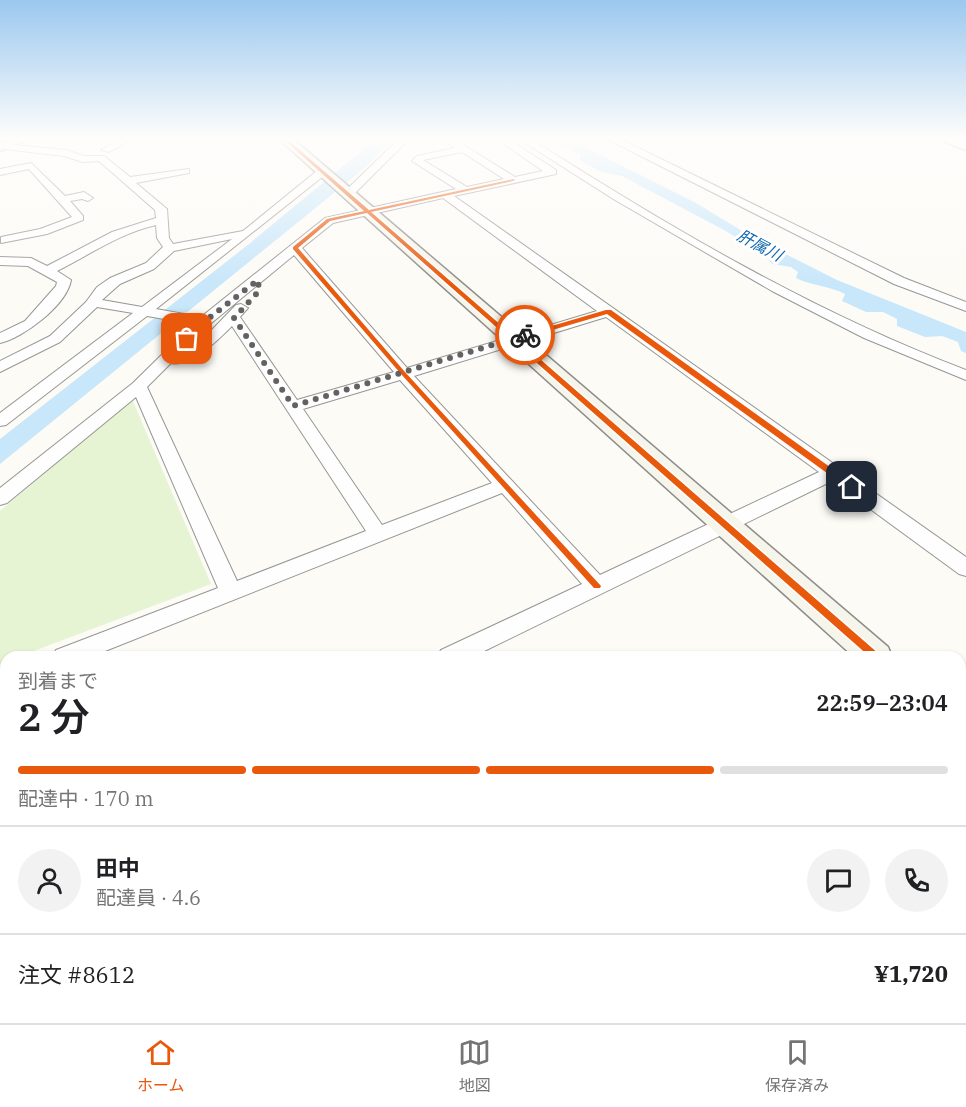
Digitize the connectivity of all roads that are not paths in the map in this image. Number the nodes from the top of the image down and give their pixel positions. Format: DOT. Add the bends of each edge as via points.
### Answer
graph roads {
  1 [pos="50,187"];
  2 [pos="134,187"];
  3 [pos="304,187"];
  4 [pos="338,187"];
  5 [pos="354,187"];
  6 [pos="460,187"];
  7 [pos="481,187"];
  8 [pos="598,187"];
  9 [pos="708,187"];
  10 [pos="465,190"];
  11 [pos="346,194"];
  12 [pos="445,195"];
  13 [pos="88,198"];
  14 [pos="62,200"];
  15 [pos="368,212"];
  16 [pos="162,220"];
  17 [pos="249,232"];
  18 [pos="2,238"];
  19 [pos="170,248"];
  20 [pos="295,248"];
  21 [pos="0,261"];
  22 [pos="46,271"];
  23 [pos="258,280"];
  24 [pos="93,302"];
  25 [pos="966,307"];
  26 [pos="147,312"];
  27 [pos="608,312"];
  28 [pos="234,318"];
  29 [pos="198,321"];
  30 [pos="0,339"];
  31 [pos="512,339"];
  32 [pos="0,367"];
  33 [pos="154,373"];
  34 [pos="403,373"];
  35 [pos="966,375"];
  36 [pos="140,386"];
  37 [pos="293,406"];
  38 [pos="0,420"];
  39 [pos="833,473"];
  40 [pos="505,485"];
  41 [pos="0,498"];
  42 [pos="725,525"];
  43 [pos="378,534"];
  44 [pos="966,568"];
  45 [pos="597,586"];
  46 [pos="231,592"];
  47 [pos="79,651"];
  48 [pos="461,651"];
  49 [pos="869,651"];
  1 -- 14 [label="street"];
  2 -- 16 [label="street" via="161,209"];
  3 -- 17 [label="street"];
  4 -- 11 [label="street"];
  5 -- 11 [label="street"];
  6 -- 10 [label="street"];
  7 -- 10 [label="street"];
  8 -- 35 [label="street" via="799,301"];
  9 -- 25 [label="street" via="888,276"];
  10 -- 12 [label="street"];
  11 -- 15 [label="street"];
  12 -- 15 [label="street"];
  12 -- 27 [label="street"];
  13 -- 14 [label="street" via="84,195"];
  14 -- 18 [label="street" via="79,218 43,232"];
  15 -- 20 [label="street" via="329,219"];
  15 -- 31 [label="street"];
  16 -- 19 [label="street" via="163,238"];
  16 -- 22 [label="street" via="119,231"];
  17 -- 19 [label="street"];
  17 -- 26 [label="street"];
  19 -- 24 [label="street" via="150,266 102,290"];
  20 -- 23 [label="street"];
  20 -- 34 [label="street"];
  21 -- 22 [label="street" via="31,262"];
  22 -- 30 [label="street" via="64,280 63,287 30,324"];
  23 -- 28 [label="street" via="259,291"];
  23 -- 29 [label="street"];
  24 -- 26 [label="street"];
  24 -- 32 [label="street" via="55,339"];
  26 -- 29 [label="street"];
  26 -- 38 [label="street"];
  27 -- 31 [label="street"];
  27 -- 39 [label="street"];
  28 -- 33 [label="street" via="207,343"];
  28 -- 37 [label="street"];
  29 -- 33 [label="street"];
  31 -- 34 [label="street"];
  31 -- 42 [label="street"];
  33 -- 36 [label="street"];
  34 -- 37 [label="street"];
  34 -- 40 [label="street"];
  36 -- 41 [label="street"];
  36 -- 46 [label="street"];
  37 -- 43 [label="street"];
  39 -- 42 [label="street"];
  39 -- 44 [label="street"];
  40 -- 43 [label="street"];
  40 -- 45 [label="street"];
  42 -- 45 [label="street"];
  42 -- 49 [label="street"];
  43 -- 46 [label="street"];
  45 -- 48 [label="street"];
  46 -- 47 [label="street"];
}
